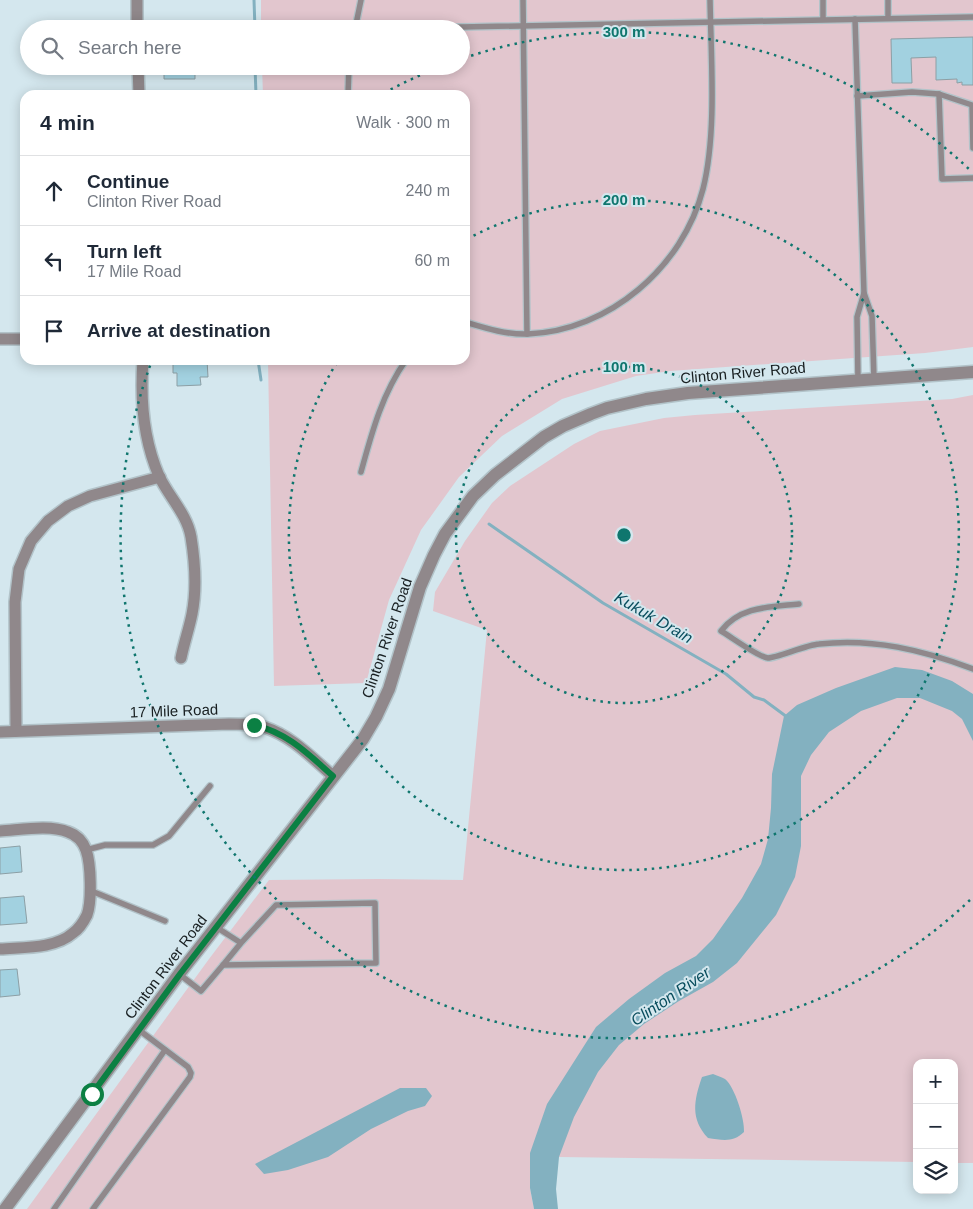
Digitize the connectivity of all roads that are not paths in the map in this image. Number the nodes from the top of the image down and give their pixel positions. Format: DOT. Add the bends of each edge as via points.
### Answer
graph roads {
  1 [pos="137,0"];
  2 [pos="361,0"];
  3 [pos="524,0"];
  4 [pos="710,0"];
  5 [pos="823,0"];
  6 [pos="888,0"];
  7 [pos="888,17"];
  8 [pos="973,17"];
  9 [pos="823,19"];
  10 [pos="855,19"];
  11 [pos="137,20"];
  12 [pos="357,20"];
  13 [pos="710,22"];
  14 [pos="524,25"];
  15 [pos="470,26"];
  16 [pos="138,75"];
  17 [pos="349,75"];
  18 [pos="139,90"];
  19 [pos="348,90"];
  20 [pos="939,94"];
  21 [pos="857,96"];
  22 [pos="973,148"];
  23 [pos="973,178"];
  24 [pos="864,293"];
  25 [pos="470,323"];
  26 [pos="527,334"];
  27 [pos="20,339"];
  28 [pos="0,340"];
  29 [pos="143,365"];
  30 [pos="403,365"];
  31 [pos="973,372"];
  32 [pos="874,379"];
  33 [pos="858,380"];
  34 [pos="361,472"];
  35 [pos="160,477"];
  36 [pos="799,604"];
  37 [pos="181,658"];
  38 [pos="973,669"];
  39 [pos="16,731"];
  40 [pos="0,732"];
  41 [pos="333,776"];
  42 [pos="210,786"];
  43 [pos="0,831"];
  44 [pos="86,850"];
  45 [pos="89,890"];
  46 [pos="165,921"];
  47 [pos="216,928"];
  48 [pos="241,943"];
  49 [pos="0,949"];
  50 [pos="223,965"];
  51 [pos="180,974"];
  52 [pos="139,1030"];
  53 [pos="165,1050"];
  54 [pos="6,1209"];
  55 [pos="54,1209"];
  56 [pos="93,1209"];
  1 -- 11 [label="street"];
  2 -- 12 [label="lane"];
  3 -- 14 [label="lane"];
  4 -- 13 [label="lane"];
  5 -- 9 [label="lane"];
  6 -- 7 [label="lane"];
  7 -- 8 [label="lane"];
  7 -- 10 [label="lane"];
  9 -- 10 [label="lane"];
  9 -- 13 [label="lane"];
  10 -- 21 [label="lane"];
  13 -- 14 [label="lane"];
  13 -- 26 [label="lane" via="712,109 709,150 703,189 692,222 675,251 630,298 572,326 554,332"];
  14 -- 15 [label="lane"];
  14 -- 26 [label="lane"];
  16 -- 18 [label="street"];
  17 -- 19 [label="lane"];
  20 -- 21 [label="lane" via="912,92"];
  20 -- 22 [label="lane" via="972,105"];
  20 -- 23 [label="lane" via="942,180"];
  21 -- 24 [label="lane"];
  24 -- 32 [label="lane" via="872,316"];
  24 -- 33 [label="lane" via="857,317"];
  25 -- 26 [label="lane"];
  27 -- 28 [label="street"];
  29 -- 35 [label="street" via="141,388 146,434"];
  30 -- 34 [label="lane" via="387,390 376,417"];
  31 -- 32 [label="street, Clinton River Road"];
  32 -- 33 [label="street, Clinton River Road"];
  33 -- 41 [label="street, Clinton River Road" via="688,393 627,402 563,426 514,459 473,496 445,534 420,587 376,717"];
  35 -- 37 [label="street" via="187,522 191,536 194,596"];
  35 -- 39 [label="street" via="90,496 68,506 48,521 31,541 19,569 15,602"];
  36 -- 38 [label="lane" via="751,610 726,624 721,631 768,658 813,645 852,642 904,648"];
  39 -- 40 [label="street, 17 Mile Road"];
  39 -- 41 [label="street, 17 Mile Road" via="254,725 286,737"];
  41 -- 47 [label="street, Clinton River Road"];
  42 -- 44 [label="lane" via="169,836 153,845 105,845"];
  43 -- 44 [label="street" via="63,830 79,838"];
  44 -- 45 [label="street"];
  45 -- 46 [label="lane"];
  45 -- 49 [label="street" via="87,914 68,937 42,946"];
  47 -- 48 [label="lane"];
  47 -- 51 [label="street, Clinton River Road"];
  48 -- 50 [label="lane"];
  48 -- 50 [label="lane" via="276,905 375,903 376,963"];
  50 -- 51 [label="lane" via="201,990"];
  51 -- 52 [label="street, Clinton River Road"];
  52 -- 53 [label="lane"];
  52 -- 54 [label="street, Clinton River Road"];
  53 -- 55 [label="lane"];
  53 -- 56 [label="lane" via="188,1067 190,1077"];
}
